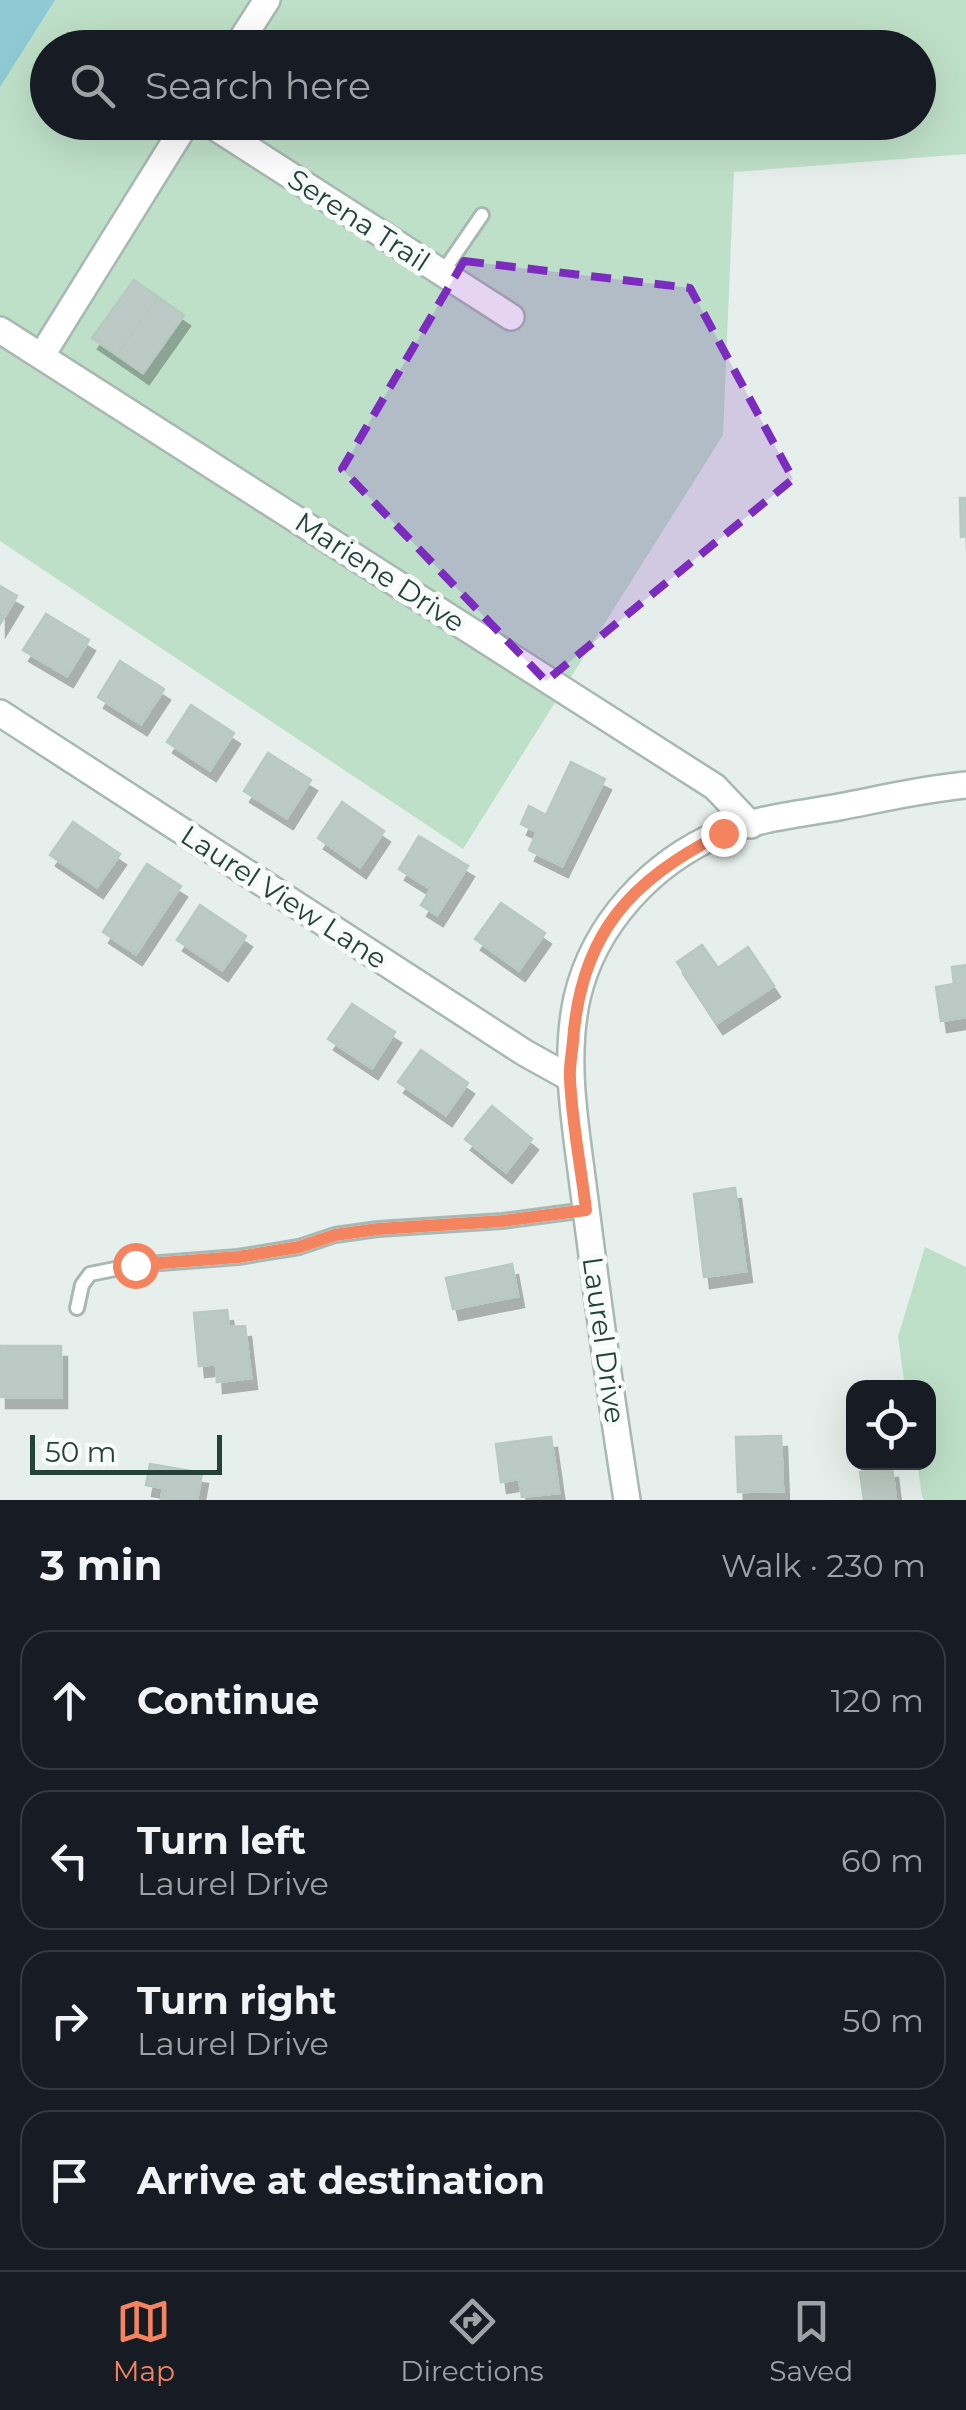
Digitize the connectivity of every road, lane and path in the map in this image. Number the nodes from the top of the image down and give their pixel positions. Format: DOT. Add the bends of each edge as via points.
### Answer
graph roads {
  1 [pos="266,0"];
  2 [pos="247,30"];
  3 [pos="176,140"];
  4 [pos="235,140"];
  5 [pos="482,215"];
  6 [pos="442,273"];
  7 [pos="511,316"];
  8 [pos="0,330"];
  9 [pos="42,355"];
  10 [pos="0,713"];
  11 [pos="966,785"];
  12 [pos="751,825"];
  13 [pos="570,1078"];
  14 [pos="586,1210"];
  15 [pos="77,1308"];
  16 [pos="627,1500"];
  1 -- 2 [label="street"];
  3 -- 9 [label="street"];
  4 -- 6 [label="street, Serena Trail"];
  5 -- 6 [label="lane"];
  6 -- 7 [label="street, Serena Trail"];
  8 -- 9 [label="street, Mariene Drive"];
  9 -- 12 [label="street, Mariene Drive" via="715,787"];
  10 -- 13 [label="street, Laurel View Lane"];
  11 -- 12 [label="street, Laurel Drive"];
  12 -- 13 [label="street, Laurel Drive" via="683,854 617,914 600,938 578,996"];
  13 -- 14 [label="street, Laurel Drive"];
  14 -- 15 [label="lane" via="378,1229 238,1257 135,1265 90,1274"];
  14 -- 16 [label="street, Laurel Drive"];
}
